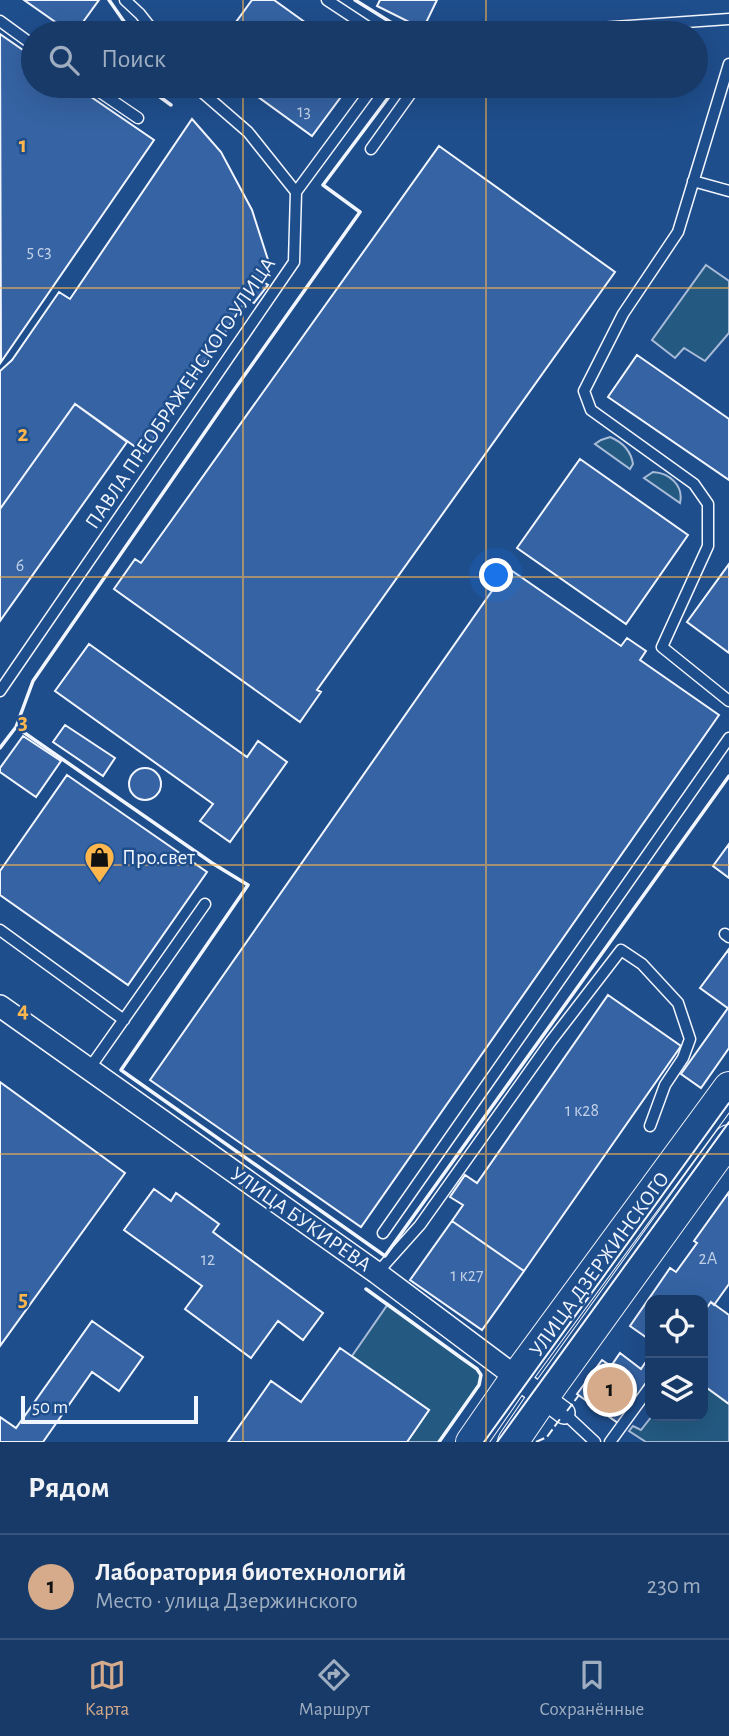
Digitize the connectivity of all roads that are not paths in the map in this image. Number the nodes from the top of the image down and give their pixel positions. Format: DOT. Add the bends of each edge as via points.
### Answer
graph roads {
  1 [pos="125,0"];
  2 [pos="327,0"];
  3 [pos="729,19"];
  4 [pos="146,21"];
  5 [pos="359,21"];
  6 [pos="700,21"];
  7 [pos="0,22"];
  8 [pos="21,37"];
  9 [pos="729,64"];
  10 [pos="109,98"];
  11 [pos="209,98"];
  12 [pos="365,98"];
  13 [pos="407,98"];
  14 [pos="138,118"];
  15 [pos="371,149"];
  16 [pos="693,181"];
  17 [pos="729,191"];
  18 [pos="296,192"];
  19 [pos="0,691"];
  20 [pos="729,701"];
  21 [pos="729,738"];
  22 [pos="205,904"];
  23 [pos="0,930"];
  24 [pos="0,1006"];
  25 [pos="124,1020"];
  26 [pos="89,1069"];
  27 [pos="729,1087"];
  28 [pos="650,1126"];
  29 [pos="729,1140"];
  30 [pos="383,1233"];
  31 [pos="377,1273"];
  32 [pos="516,1377"];
  33 [pos="645,1394"];
  34 [pos="554,1406"];
  35 [pos="471,1442"];
  36 [pos="513,1442"];
  37 [pos="595,1442"];
  38 [pos="610,1442"];
  1 -- 4 [label="lane"];
  2 -- 5 [label="lane"];
  3 -- 6 [label="lane"];
  7 -- 8 [label="lane"];
  9 -- 16 [label="lane"];
  10 -- 14 [label="lane"];
  11 -- 18 [label="lane" via="248,132"];
  12 -- 18 [label="lane"];
  13 -- 15 [label="lane"];
  16 -- 17 [label="lane"];
  16 -- 20 [label="lane" via="678,232 623,314 584,391 591,410 694,484 708,504 708,546 662,647"];
  18 -- 19 [label="lane, ПАВЛА ПРЕОБРАЖЕНСКОГО УЛИЦА" via="294,262"];
  21 -- 30 [label="lane"];
  22 -- 25 [label="lane"];
  23 -- 25 [label="lane"];
  24 -- 26 [label="street, УЛИЦА БУКИРЕВА"];
  25 -- 26 [label="lane"];
  26 -- 31 [label="street, УЛИЦА БУКИРЕВА"];
  27 -- 32 [label="main road, УЛИЦА ДЗЕРЖИНСКОГО"];
  28 -- 31 [label="lane" via="690,1039 678,1003 642,964 621,950 420,1225"];
  29 -- 34 [label="main road, УЛИЦА ДЗЕРЖИНСКОГО"];
  31 -- 32 [label="street, УЛИЦА БУКИРЕВА"];
  32 -- 34 [label="street, УЛИЦА БУКИРЕВА"];
  32 -- 35 [label="main road, УЛИЦА ДЗЕРЖИНСКОГО"];
  33 -- 38 [label="lane"];
  34 -- 36 [label="main road, УЛИЦА ДЗЕРЖИНСКОГО"];
  34 -- 37 [label="lane, УЛИЦА БУКИРЕВА"];
}
